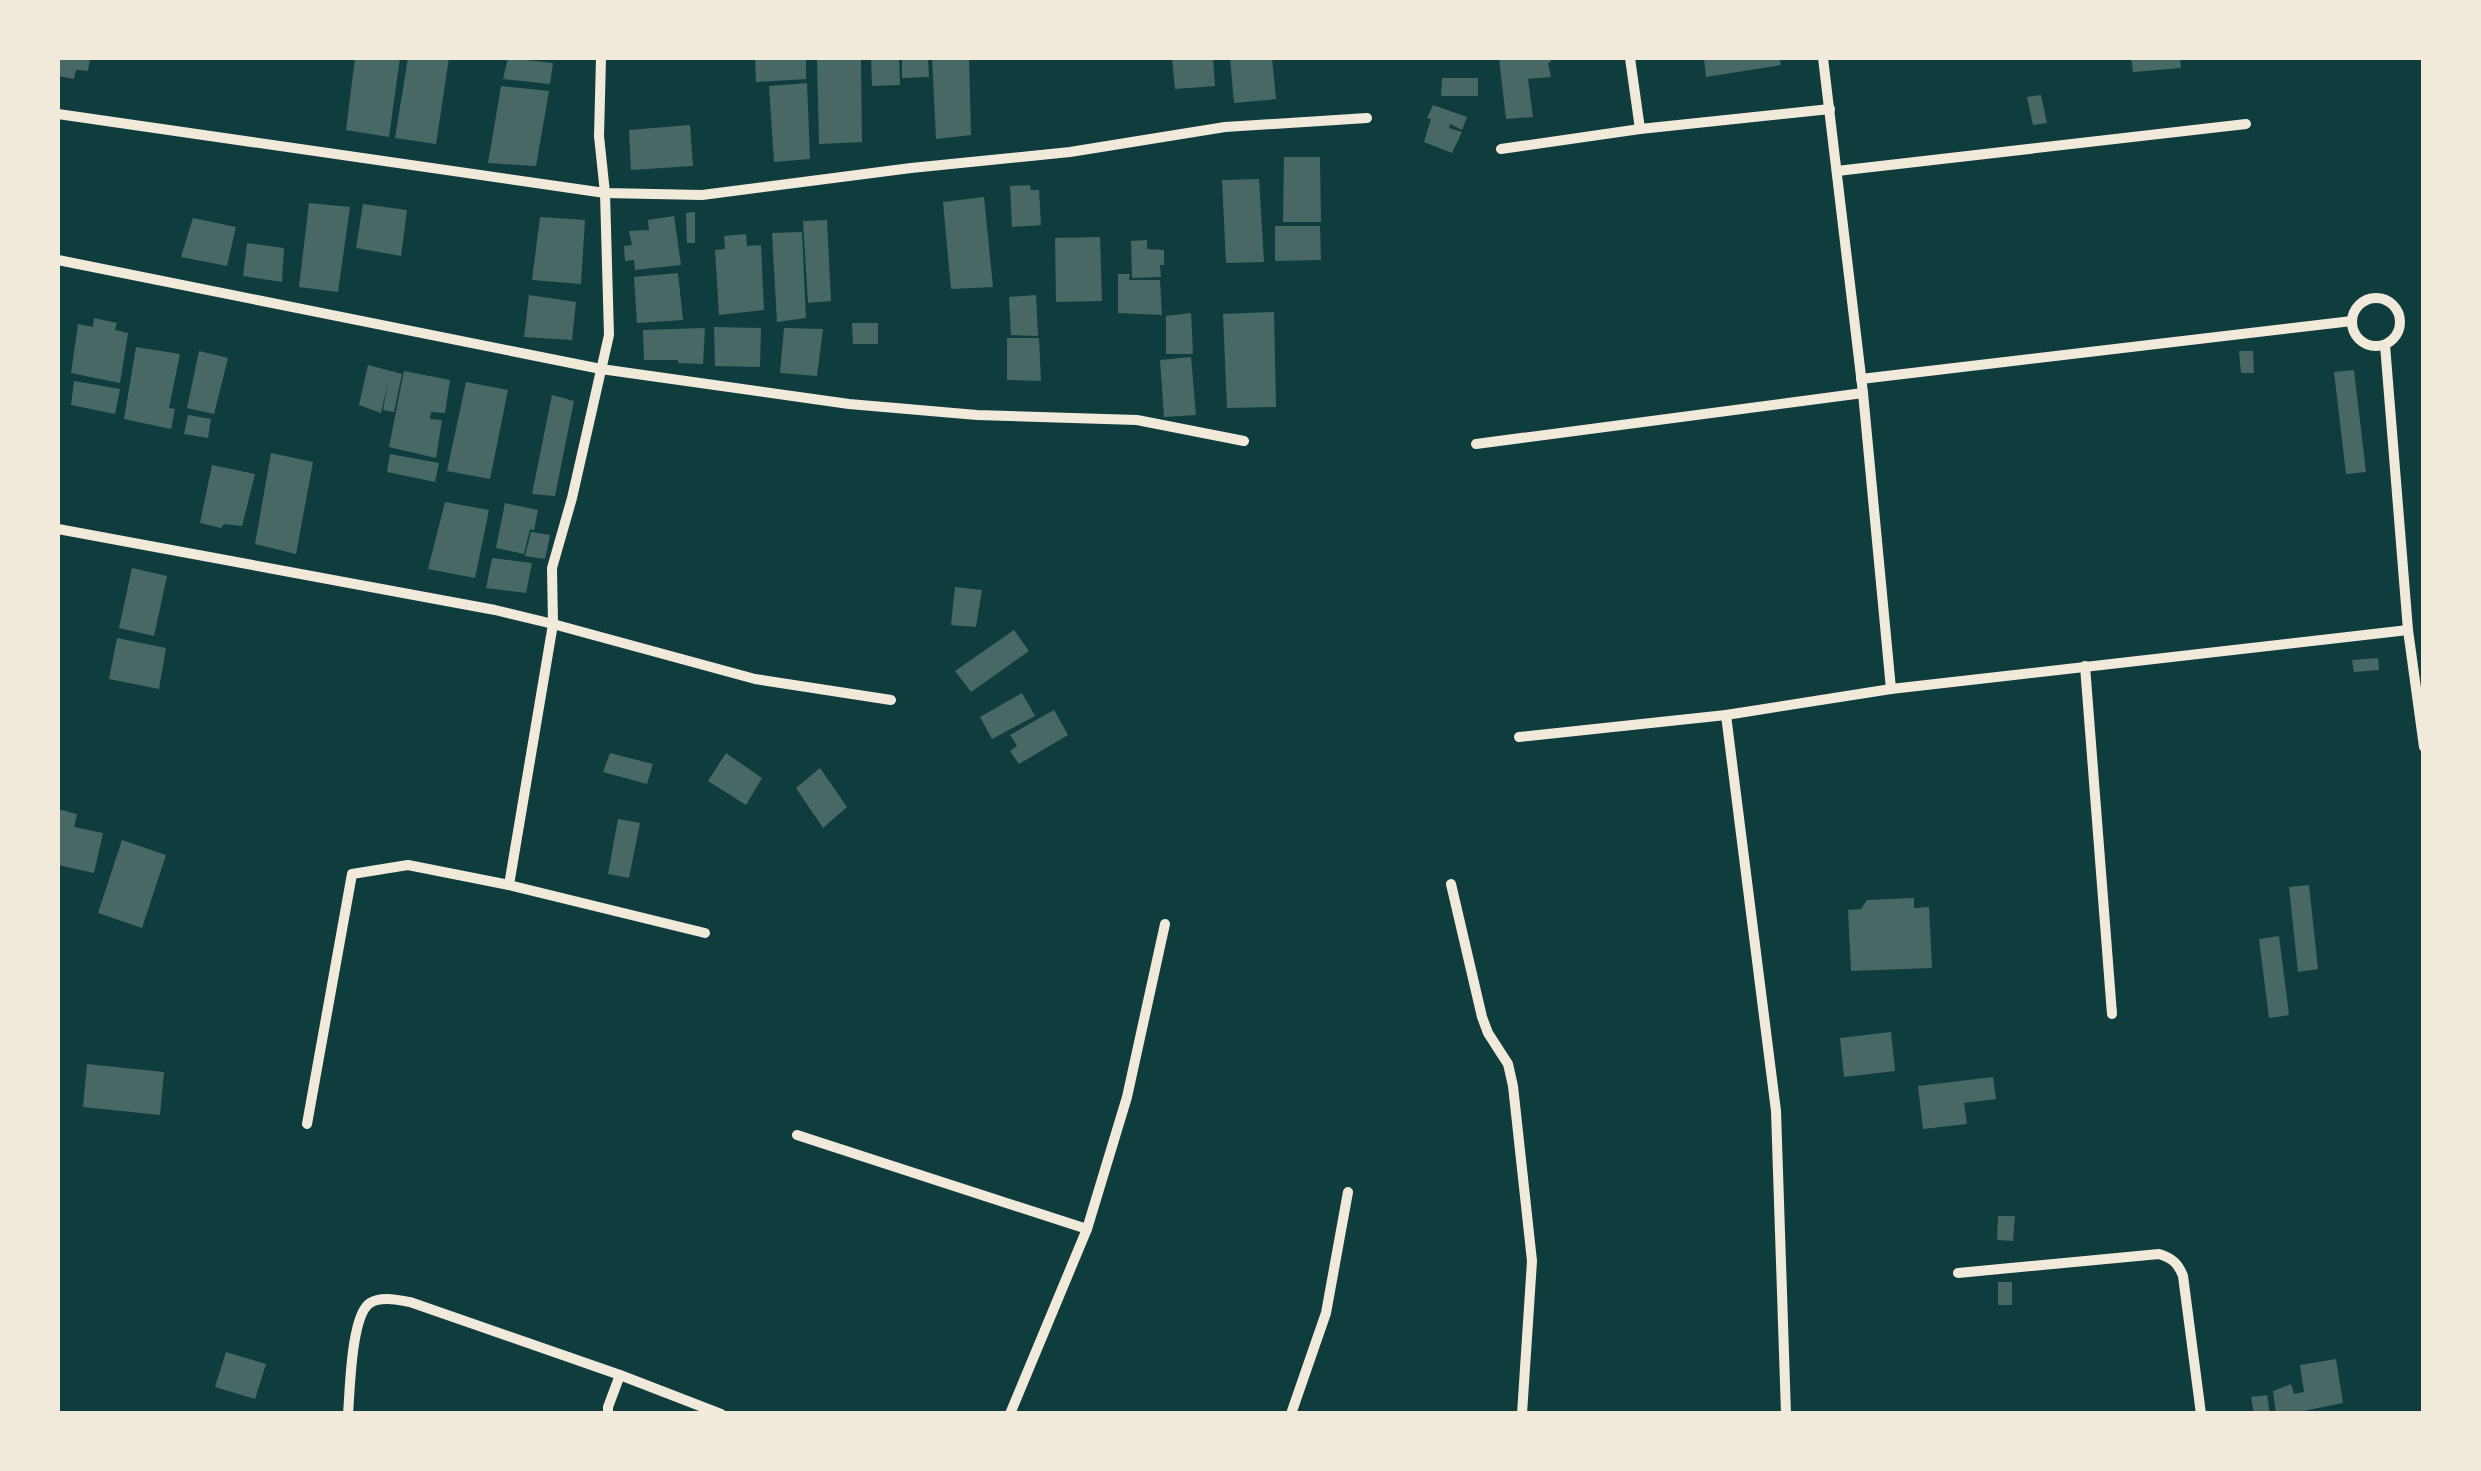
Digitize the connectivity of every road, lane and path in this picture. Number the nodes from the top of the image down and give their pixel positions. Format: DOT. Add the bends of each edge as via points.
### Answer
graph roads {
  1 [pos="602,58"];
  2 [pos="1630,58"];
  3 [pos="1823,58"];
  4 [pos="1830,109"];
  5 [pos="58,114"];
  6 [pos="1367,118"];
  7 [pos="2246,124"];
  8 [pos="1640,129"];
  9 [pos="1501,150"];
  10 [pos="1837,171"];
  11 [pos="605,193"];
  12 [pos="58,260"];
  13 [pos="2352,321"];
  14 [pos="2386,345"];
  15 [pos="602,369"];
  16 [pos="1861,379"];
  17 [pos="1863,393"];
  18 [pos="1244,441"];
  19 [pos="1476,444"];
  20 [pos="58,529"];
  21 [pos="552,624"];
  22 [pos="2408,630"];
  23 [pos="2085,666"];
  24 [pos="1890,688"];
  25 [pos="891,700"];
  26 [pos="1726,715"];
  27 [pos="1519,738"];
  28 [pos="2424,747"];
  29 [pos="1451,884"];
  30 [pos="510,886"];
  31 [pos="1165,924"];
  32 [pos="705,932"];
  33 [pos="2112,1014"];
  34 [pos="308,1124"];
  35 [pos="797,1136"];
  36 [pos="1348,1192"];
  37 [pos="1087,1229"];
  38 [pos="1958,1272"];
  39 [pos="620,1375"];
  40 [pos="348,1414"];
  41 [pos="608,1414"];
  42 [pos="721,1414"];
  43 [pos="1010,1414"];
  44 [pos="1292,1414"];
  45 [pos="1522,1414"];
  46 [pos="1786,1414"];
  47 [pos="2200,1414"];
  1 -- 11 [label="street"];
  2 -- 8 [label="street"];
  3 -- 4 [label="street"];
  4 -- 8 [label="street"];
  4 -- 10 [label="street"];
  5 -- 11 [label="street"];
  6 -- 11 [label="street" via="1224,127 702,195"];
  7 -- 10 [label="street"];
  8 -- 9 [label="street"];
  10 -- 16 [label="street"];
  11 -- 15 [label="street" via="609,335"];
  12 -- 15 [label="street"];
  13 -- 14 [label="street" via="2356,336"];
  13 -- 14 [label="street" via="2363,302 2386,299 2400,316 2400,328"];
  13 -- 16 [label="street"];
  14 -- 22 [label="street"];
  15 -- 18 [label="street" via="849,404 1138,420"];
  15 -- 21 [label="street" via="552,568"];
  16 -- 17 [label="street"];
  17 -- 19 [label="street"];
  17 -- 24 [label="street"];
  20 -- 21 [label="street"];
  21 -- 25 [label="street" via="755,679"];
  21 -- 30 [label="street"];
  22 -- 23 [label="street"];
  22 -- 28 [label="street"];
  23 -- 24 [label="street"];
  23 -- 33 [label="street"];
  24 -- 26 [label="street"];
  26 -- 27 [label="street"];
  26 -- 46 [label="street" via="1776,1112"];
  29 -- 45 [label="street" via="1482,1017 1508,1064 1512,1086 1532,1261"];
  30 -- 32 [label="street"];
  30 -- 34 [label="street" via="408,865 352,874"];
  31 -- 37 [label="street" via="1127,1097"];
  35 -- 37 [label="street"];
  36 -- 44 [label="street" via="1326,1313"];
  37 -- 43 [label="street"];
  38 -- 47 [label="street" via="2171,1258 2183,1276"];
  39 -- 40 [label="street" via="390,1298 369,1303 357,1319"];
  39 -- 41 [label="street"];
  39 -- 42 [label="street"];
}
